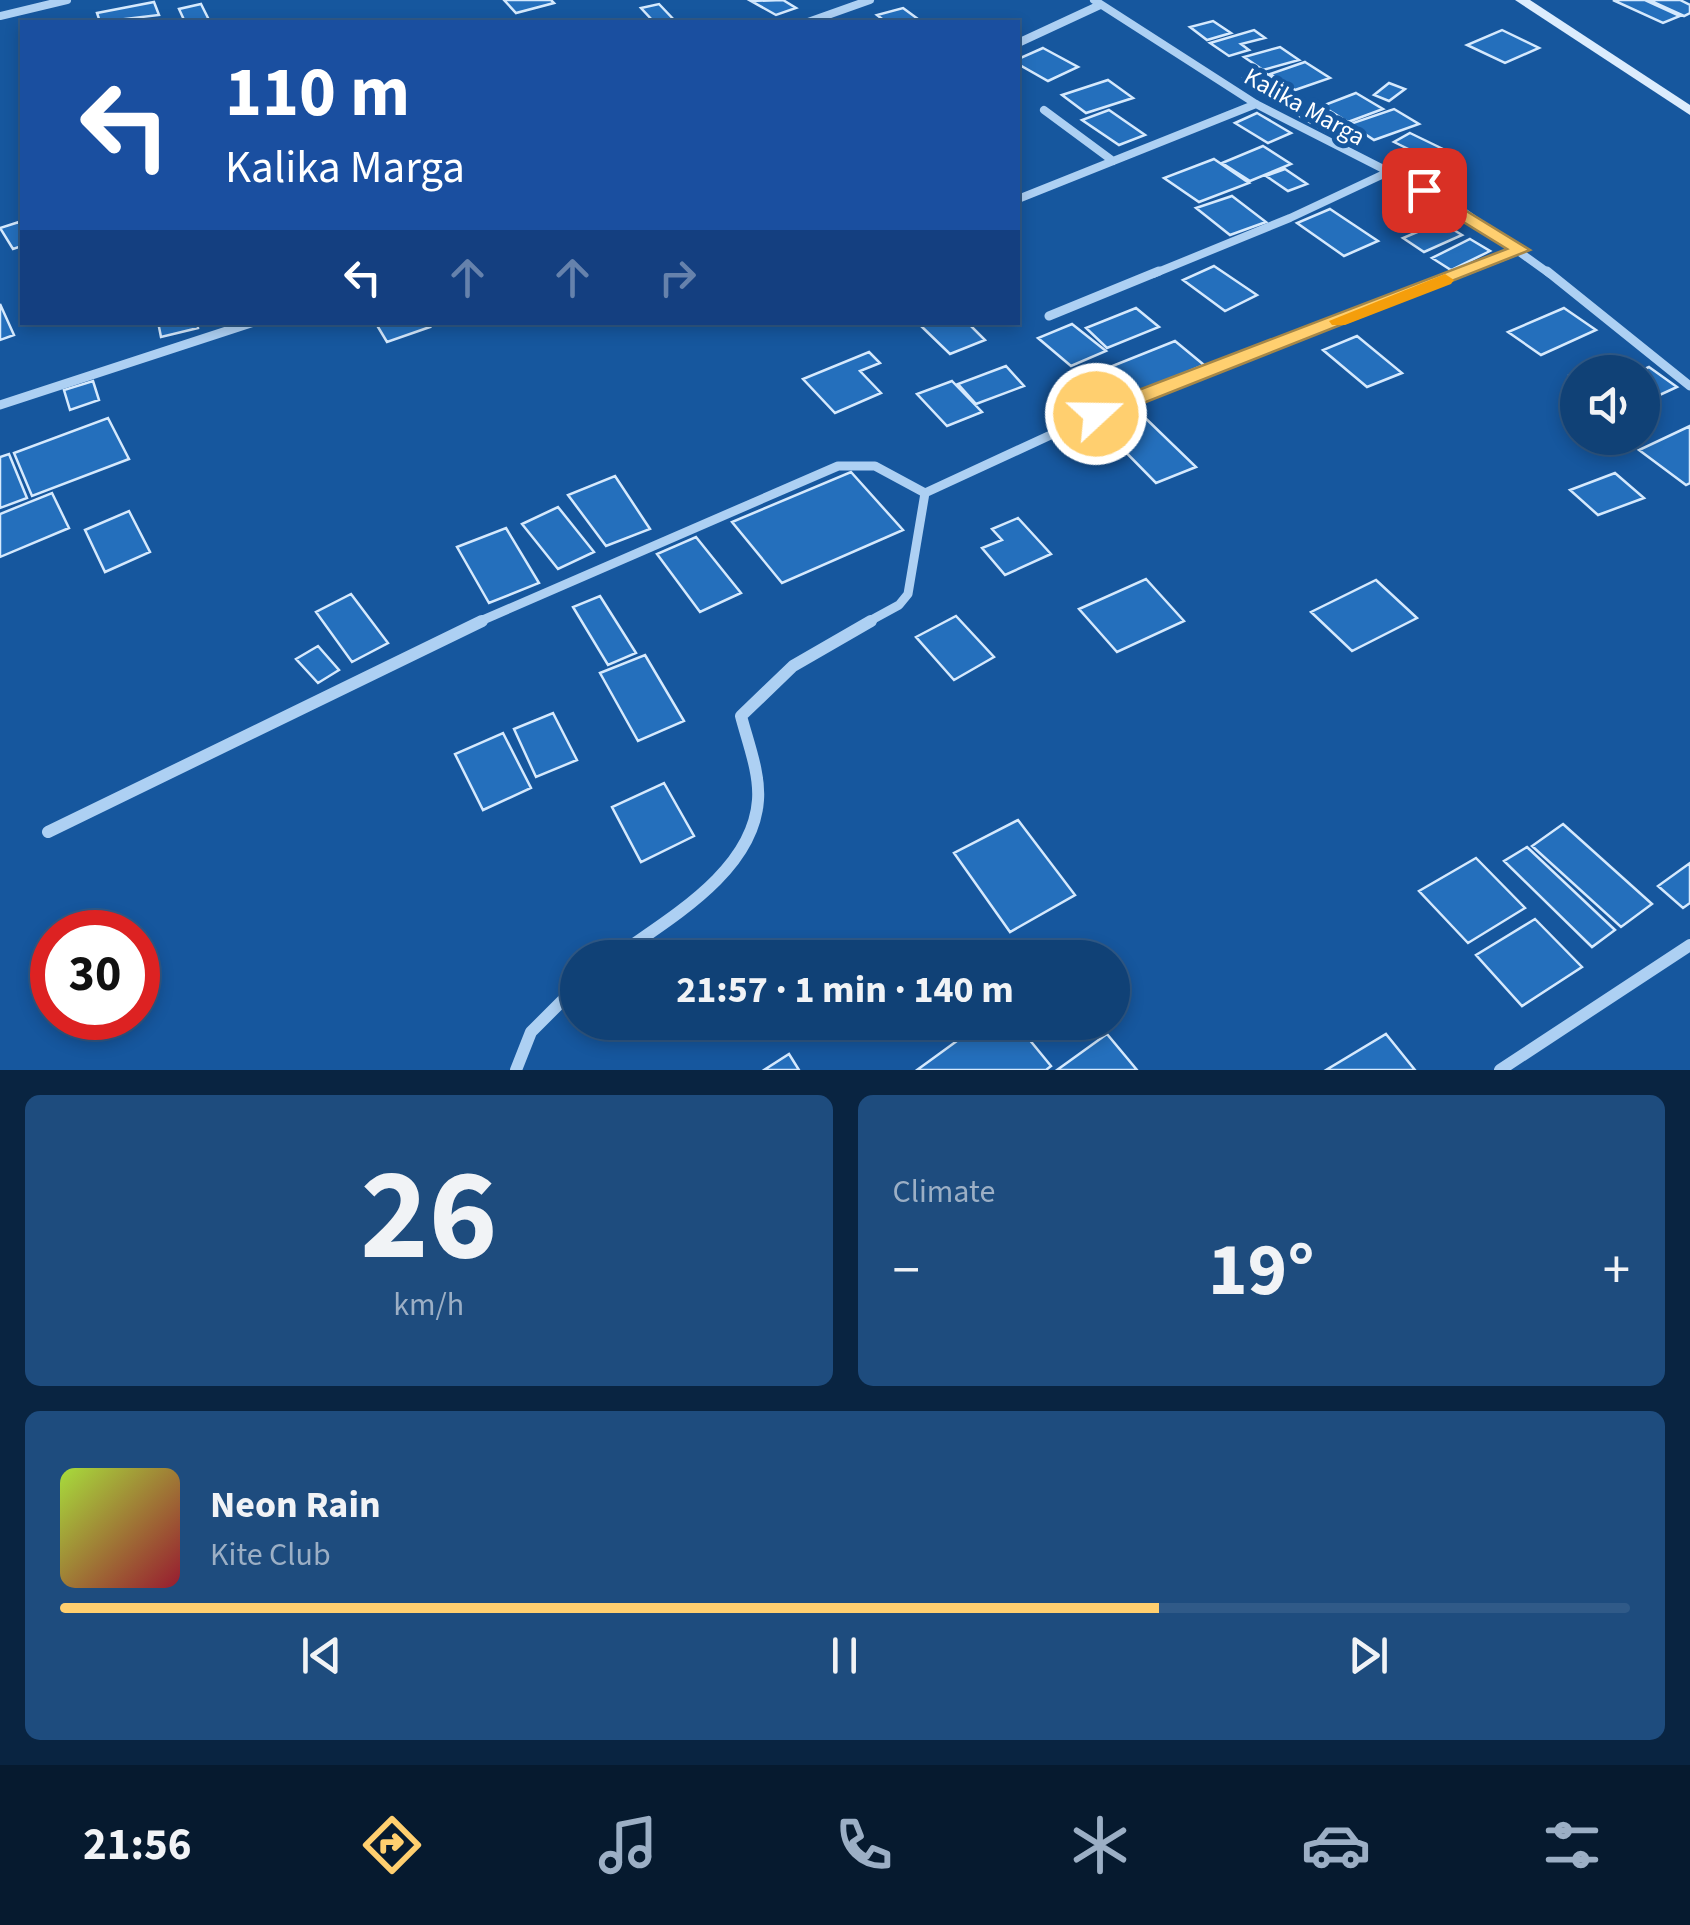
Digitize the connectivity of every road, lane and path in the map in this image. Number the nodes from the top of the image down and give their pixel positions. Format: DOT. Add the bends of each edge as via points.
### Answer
graph roads {
  1 [pos="67,0"];
  2 [pos="870,0"];
  3 [pos="1521,0"];
  4 [pos="1097,2"];
  5 [pos="0,16"];
  6 [pos="814,20"];
  7 [pos="1020,42"];
  8 [pos="1256,104"];
  9 [pos="1044,110"];
  10 [pos="1690,111"];
  11 [pos="1113,161"];
  12 [pos="1386,173"];
  13 [pos="1020,197"];
  14 [pos="1521,250"];
  15 [pos="1050,316"];
  16 [pos="245,325"];
  17 [pos="1690,386"];
  18 [pos="0,405"];
  19 [pos="924,493"];
  20 [pos="48,832"];
  21 [pos="638,940"];
  22 [pos="1690,945"];
  23 [pos="560,1000"];
  24 [pos="516,1070"];
  25 [pos="1500,1070"];
  1 -- 5 [label="street"];
  2 -- 6 [label="street"];
  3 -- 10 [label="street"];
  4 -- 7 [label="street"];
  4 -- 8 [label="street, Kalika Marga"];
  8 -- 11 [label="street"];
  8 -- 12 [label="street, Kalika Marga"];
  9 -- 11 [label="street"];
  11 -- 13 [label="street"];
  12 -- 14 [label="street, Kalika Marga" via="1442,198"];
  12 -- 15 [label="street"];
  14 -- 17 [label="street, Kalika Marga"];
  14 -- 19 [label="street" via="1096,414"];
  16 -- 18 [label="street"];
  19 -- 20 [label="street" via="872,462 848,461 821,471 460,630"];
  19 -- 21 [label="street" via="908,594 762,688 741,716 757,775 752,833 710,885"];
  22 -- 25 [label="street"];
  23 -- 24 [label="street" via="541,1016"];
}
